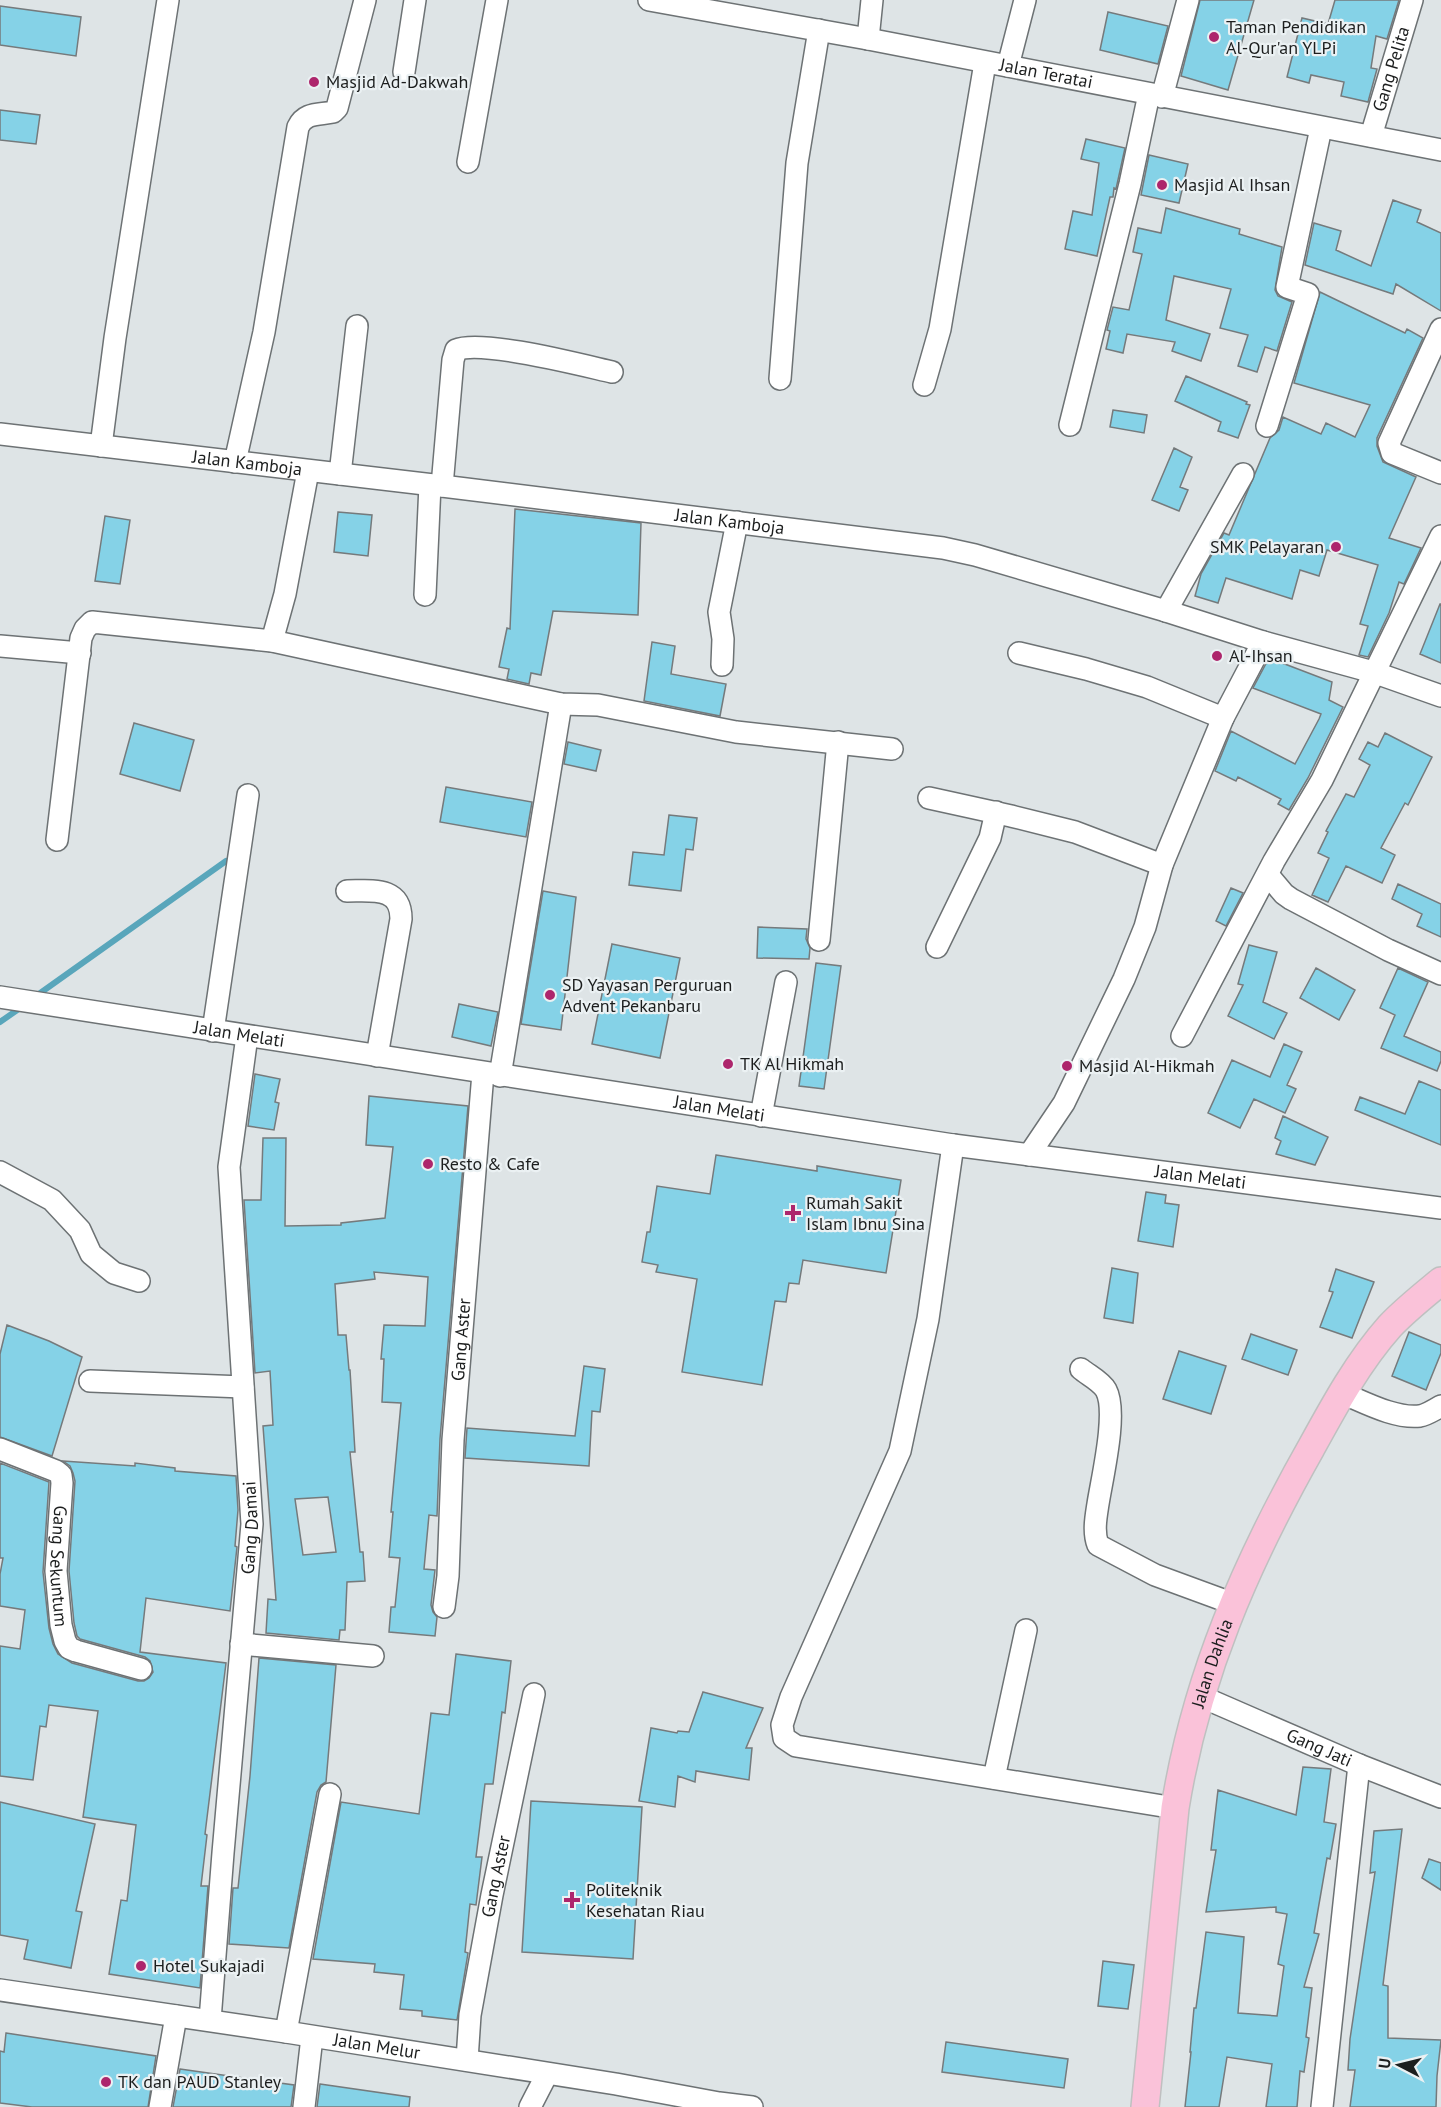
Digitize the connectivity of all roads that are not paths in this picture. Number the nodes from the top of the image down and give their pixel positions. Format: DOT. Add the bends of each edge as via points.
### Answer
graph roads {
  1 [pos="168,0"];
  2 [pos="365,0"];
  3 [pos="415,0"];
  4 [pos="497,0"];
  5 [pos="649,0"];
  6 [pos="872,0"];
  7 [pos="1025,0"];
  8 [pos="1188,0"];
  9 [pos="1412,0"];
  10 [pos="819,30"];
  11 [pos="868,39"];
  12 [pos="985,63"];
  13 [pos="1008,66"];
  14 [pos="404,72"];
  15 [pos="1156,96"];
  16 [pos="1321,128"];
  17 [pos="1371,136"];
  18 [pos="1441,150"];
  19 [pos="468,162"];
  20 [pos="357,326"];
  21 [pos="1441,329"];
  22 [pos="612,372"];
  23 [pos="780,379"];
  24 [pos="924,385"];
  25 [pos="1070,425"];
  26 [pos="1267,426"];
  27 [pos="0,434"];
  28 [pos="101,446"];
  29 [pos="235,462"];
  30 [pos="308,471"];
  31 [pos="1441,473"];
  32 [pos="340,474"];
  33 [pos="1243,474"];
  34 [pos="436,485"];
  35 [pos="737,522"];
  36 [pos="1441,536"];
  37 [pos="425,595"];
  38 [pos="1166,611"];
  39 [pos="272,640"];
  40 [pos="1263,642"];
  41 [pos="0,646"];
  42 [pos="80,653"];
  43 [pos="1019,653"];
  44 [pos="722,665"];
  45 [pos="1373,672"];
  46 [pos="1441,696"];
  47 [pos="561,704"];
  48 [pos="1223,718"];
  49 [pos="838,742"];
  50 [pos="892,749"];
  51 [pos="248,795"];
  52 [pos="929,798"];
  53 [pos="996,812"];
  54 [pos="57,840"];
  55 [pos="1162,865"];
  56 [pos="1268,875"];
  57 [pos="347,891"];
  58 [pos="819,940"];
  59 [pos="937,947"];
  60 [pos="1441,974"];
  61 [pos="786,982"];
  62 [pos="0,997"];
  63 [pos="213,1031"];
  64 [pos="247,1036"];
  65 [pos="1182,1036"];
  66 [pos="377,1056"];
  67 [pos="492,1074"];
  68 [pos="761,1116"];
  69 [pos="953,1145"];
  70 [pos="1029,1155"];
  71 [pos="0,1172"];
  72 [pos="1441,1208"];
  73 [pos="139,1281"];
  74 [pos="1441,1281"];
  75 [pos="1081,1370"];
  76 [pos="90,1381"];
  77 [pos="243,1387"];
  78 [pos="1342,1393"];
  79 [pos="1441,1406"];
  80 [pos="0,1449"];
  81 [pos="1234,1604"];
  82 [pos="444,1607"];
  83 [pos="1026,1630"];
  84 [pos="241,1644"];
  85 [pos="373,1656"];
  86 [pos="141,1669"];
  87 [pos="534,1694"];
  88 [pos="1200,1696"];
  89 [pos="1359,1765"];
  90 [pos="994,1778"];
  91 [pos="330,1794"];
  92 [pos="1441,1797"];
  93 [pos="1175,1808"];
  94 [pos="0,1990"];
  95 [pos="176,2016"];
  96 [pos="210,2020"];
  97 [pos="286,2032"];
  98 [pos="312,2037"];
  99 [pos="467,2060"];
  100 [pos="547,2074"];
  101 [pos="719,2105"];
  102 [pos="160,2107"];
  103 [pos="304,2107"];
  104 [pos="530,2107"];
  105 [pos="752,2107"];
  106 [pos="1145,2107"];
  107 [pos="1322,2107"];
  1 -- 28 [label="street"];
  2 -- 29 [label="street" via="337,108 309,115 301,119 298,127 264,332"];
  3 -- 14 [label="street"];
  4 -- 19 [label="street"];
  5 -- 10 [label="street, Jalan Teratai"];
  6 -- 11 [label="street"];
  7 -- 13 [label="street"];
  8 -- 15 [label="street"];
  9 -- 17 [label="street, Gang Pelita"];
  10 -- 11 [label="street, Jalan Teratai"];
  10 -- 23 [label="street" via="797,163"];
  11 -- 12 [label="street, Jalan Teratai"];
  12 -- 13 [label="street, Jalan Teratai"];
  12 -- 24 [label="street" via="940,329"];
  13 -- 15 [label="street, Jalan Teratai"];
  15 -- 16 [label="street, Jalan Teratai"];
  15 -- 25 [label="street"];
  16 -- 17 [label="street, Jalan Teratai"];
  16 -- 26 [label="street" via="1287,287 1308,294"];
  17 -- 18 [label="street, Jalan Teratai"];
  20 -- 32 [label="street"];
  21 -- 31 [label="street" via="1389,443 1392,453"];
  22 -- 34 [label="street" via="502,349 456,350"];
  27 -- 28 [label="street, Jalan Kamboja"];
  28 -- 29 [label="street, Jalan Kamboja"];
  29 -- 30 [label="street, Jalan Kamboja"];
  30 -- 32 [label="street, Jalan Kamboja"];
  30 -- 39 [label="street" via="285,594"];
  32 -- 34 [label="street, Jalan Kamboja"];
  33 -- 38 [label="street"];
  34 -- 35 [label="street, Jalan Kamboja"];
  34 -- 37 [label="street"];
  35 -- 38 [label="street, Jalan Kamboja" via="943,548"];
  35 -- 44 [label="street" via="719,612"];
  36 -- 45 [label="street"];
  38 -- 40 [label="street, Jalan Kamboja"];
  39 -- 42 [label="street" via="92,622 81,638"];
  39 -- 47 [label="street"];
  40 -- 45 [label="street, Jalan Kamboja"];
  40 -- 48 [label="street"];
  41 -- 42 [label="street"];
  42 -- 54 [label="street"];
  43 -- 48 [label="street" via="1147,687"];
  45 -- 46 [label="street, Jalan Kamboja"];
  45 -- 56 [label="street" via="1322,780"];
  47 -- 49 [label="street" via="598,705 736,732"];
  47 -- 67 [label="street, Gang Aster"];
  48 -- 55 [label="street"];
  49 -- 50 [label="street"];
  49 -- 58 [label="street"];
  51 -- 63 [label="street"];
  52 -- 53 [label="street"];
  53 -- 55 [label="street" via="1075,832"];
  53 -- 59 [label="street" via="990,838"];
  55 -- 70 [label="street" via="1145,927 1124,979 1064,1103"];
  56 -- 60 [label="street" via="1291,899"];
  56 -- 65 [label="street"];
  57 -- 66 [label="street" via="377,891 394,897 401,907"];
  61 -- 68 [label="street"];
  62 -- 63 [label="street, Jalan Melati"];
  63 -- 64 [label="street, Jalan Melati"];
  64 -- 66 [label="street, Jalan Melati"];
  64 -- 77 [label="street, Gang Damai" via="229,1167"];
  66 -- 67 [label="street, Jalan Melati"];
  67 -- 68 [label="street, Jalan Melati"];
  67 -- 82 [label="street, Gang Aster" via="453,1440"];
  68 -- 69 [label="street, Jalan Melati"];
  69 -- 70 [label="street, Jalan Melati"];
  69 -- 90 [label="street" via="928,1319 900,1451 782,1725 784,1738 796,1746"];
  70 -- 72 [label="street, Jalan Melati"];
  71 -- 73 [label="street" via="52,1200 80,1230 91,1254 114,1273"];
  74 -- 78 [label="main road, Jalan Dahlia" via="1391,1326"];
  75 -- 81 [label="street" via="1105,1389 1110,1405 1096,1542 1155,1575"];
  76 -- 77 [label="street"];
  77 -- 84 [label="street, Gang Damai" via="252,1524"];
  78 -- 79 [label="street" via="1386,1412 1401,1414 1420,1416"];
  78 -- 81 [label="main road, Jalan Dahlia" via="1259,1547"];
  80 -- 86 [label="street, Gang Sekuntum" via="61,1475 56,1571 61,1625 69,1648"];
  81 -- 88 [label="main road, Jalan Dahlia"];
  83 -- 90 [label="street"];
  84 -- 85 [label="street"];
  84 -- 96 [label="street, Gang Damai"];
  87 -- 99 [label="street, Gang Aster" via="470,2015"];
  88 -- 89 [label="street, Gang Jati"];
  88 -- 93 [label="main road, Jalan Dahlia"];
  89 -- 92 [label="street, Gang Jati"];
  89 -- 107 [label="street"];
  90 -- 93 [label="street"];
  91 -- 97 [label="street"];
  93 -- 106 [label="main road, Jalan Dahlia"];
  94 -- 95 [label="street, Jalan Melur"];
  95 -- 96 [label="street, Jalan Melur"];
  95 -- 102 [label="street"];
  96 -- 97 [label="street, Jalan Melur"];
  97 -- 98 [label="street, Jalan Melur"];
  98 -- 99 [label="street, Jalan Melur"];
  98 -- 103 [label="street"];
  99 -- 100 [label="street, Jalan Melur"];
  100 -- 101 [label="street, Jalan Melur"];
  100 -- 104 [label="street"];
  101 -- 105 [label="street, Jalan Melur"];
}
